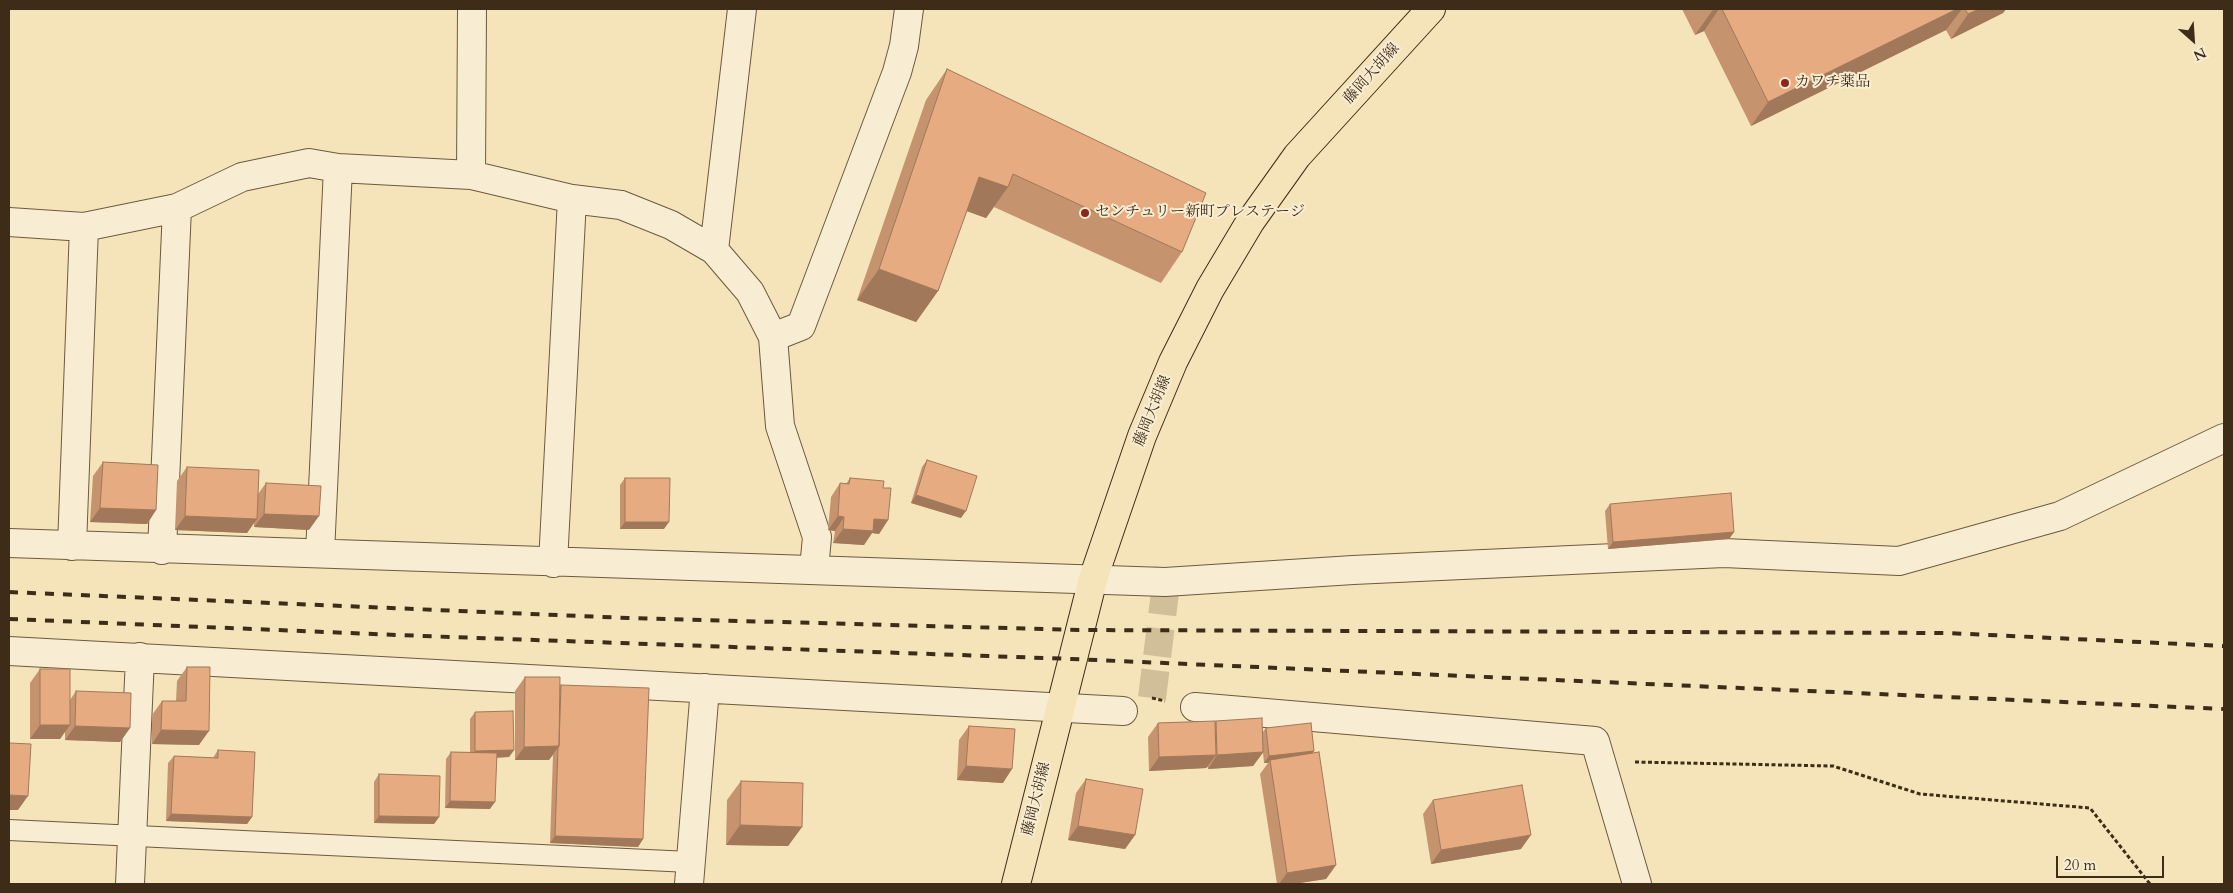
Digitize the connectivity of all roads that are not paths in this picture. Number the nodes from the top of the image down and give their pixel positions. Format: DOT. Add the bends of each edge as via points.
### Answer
graph roads {
  1 [pos="472,9"];
  2 [pos="742,9"];
  3 [pos="909,9"];
  4 [pos="1430,9"];
  5 [pos="338,168"];
  6 [pos="471,175"];
  7 [pos="572,199"];
  8 [pos="177,208"];
  9 [pos="9,222"];
  10 [pos="84,227"];
  11 [pos="714,250"];
  12 [pos="773,337"];
  13 [pos="2224,438"];
  14 [pos="9,543"];
  15 [pos="72,546"];
  16 [pos="162,550"];
  17 [pos="320,553"];
  18 [pos="553,563"];
  19 [pos="814,569"];
  20 [pos="1093,579"];
  21 [pos="9,651"];
  22 [pos="140,657"];
  23 [pos="704,688"];
  24 [pos="1060,706"];
  25 [pos="1195,707"];
  26 [pos="1123,711"];
  27 [pos="9,830"];
  28 [pos="132,836"];
  29 [pos="690,873"];
  30 [pos="130,884"];
  31 [pos="1016,884"];
  32 [pos="1637,884"];
  1 -- 6 [label="street"];
  2 -- 11 [label="street"];
  3 -- 12 [label="street" via="897,72 801,326"];
  4 -- 20 [label="main road, 藤岡大胡線" via="1297,156 1250,222 1210,289 1173,362 1142,436"];
  5 -- 6 [label="street"];
  5 -- 8 [label="street" via="309,163 242,177"];
  5 -- 17 [label="street"];
  6 -- 7 [label="street"];
  7 -- 11 [label="street" via="621,205 671,225"];
  7 -- 18 [label="street"];
  8 -- 10 [label="street"];
  8 -- 16 [label="street"];
  9 -- 10 [label="street"];
  10 -- 15 [label="street"];
  11 -- 12 [label="street" via="750,292"];
  12 -- 19 [label="street" via="780,426 816,537"];
  13 -- 20 [label="street" via="2060,516 1899,561 1724,553 1165,582"];
  14 -- 15 [label="street"];
  15 -- 16 [label="street"];
  16 -- 17 [label="street"];
  17 -- 18 [label="street"];
  18 -- 19 [label="street"];
  19 -- 20 [label="street"];
  20 -- 24 [label="main road, 藤岡大胡線"];
  21 -- 22 [label="street"];
  22 -- 23 [label="street"];
  22 -- 28 [label="street"];
  23 -- 24 [label="street"];
  23 -- 29 [label="street"];
  24 -- 26 [label="street"];
  24 -- 31 [label="main road, 藤岡大胡線"];
  25 -- 32 [label="street" via="1594,741"];
  27 -- 28 [label="lane"];
  28 -- 29 [label="lane"];
  28 -- 30 [label="street"];
}
